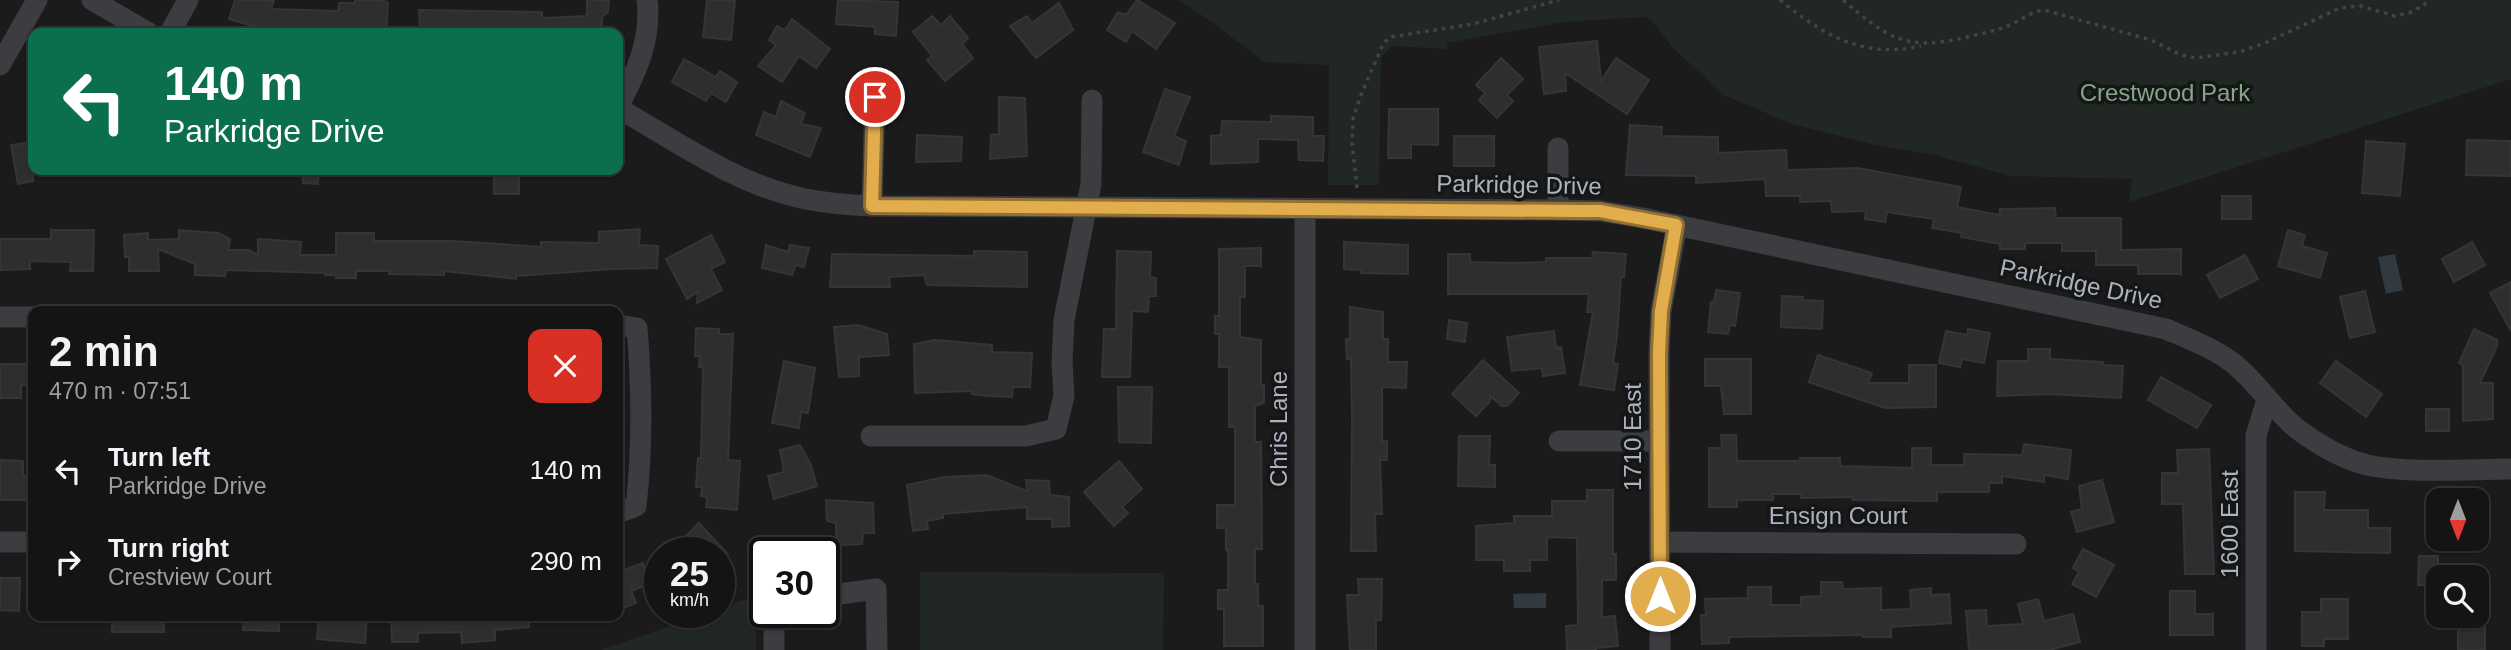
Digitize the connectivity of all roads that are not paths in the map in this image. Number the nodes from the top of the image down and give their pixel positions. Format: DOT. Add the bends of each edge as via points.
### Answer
graph roads {
  1 [pos="37,0"];
  2 [pos="92,0"];
  3 [pos="188,0"];
  4 [pos="647,0"];
  5 [pos="140,28"];
  6 [pos="173,28"];
  7 [pos="0,65"];
  8 [pos="623,97"];
  9 [pos="875,97"];
  10 [pos="1092,100"];
  11 [pos="623,110"];
  12 [pos="1558,148"];
  13 [pos="872,206"];
  14 [pos="1086,208"];
  15 [pos="1305,209"];
  16 [pos="1558,210"];
  17 [pos="1676,225"];
  18 [pos="0,317"];
  19 [pos="28,317"];
  20 [pos="623,326"];
  21 [pos="2267,401"];
  22 [pos="871,436"];
  23 [pos="1559,441"];
  24 [pos="1659,441"];
  25 [pos="2511,469"];
  26 [pos="623,511"];
  27 [pos="0,542"];
  28 [pos="28,542"];
  29 [pos="1660,542"];
  30 [pos="2016,544"];
  31 [pos="840,594"];
  32 [pos="774,628"];
  33 [pos="774,650"];
  34 [pos="877,650"];
  35 [pos="1305,650"];
  36 [pos="1660,650"];
  37 [pos="2256,650"];
  1 -- 7 [label="street"];
  2 -- 5 [label="street"];
  3 -- 6 [label="street"];
  4 -- 8 [label="street" via="643,55"];
  9 -- 13 [label="street"];
  10 -- 14 [label="street" via="1091,184"];
  11 -- 13 [label="street, Parkridge Drive" via="761,185 832,204"];
  12 -- 16 [label="street"];
  13 -- 14 [label="street, Parkridge Drive"];
  14 -- 15 [label="street, Parkridge Drive"];
  14 -- 22 [label="street" via="1066,309 1064,396 1056,429 1026,436"];
  15 -- 16 [label="street, Parkridge Drive"];
  15 -- 35 [label="street, Chris Lane"];
  16 -- 17 [label="street, Parkridge Drive" via="1600,211"];
  17 -- 21 [label="street, Parkridge Drive" via="2166,329 2234,364"];
  17 -- 24 [label="street, 1710 East" via="1661,311"];
  18 -- 19 [label="street"];
  20 -- 26 [label="street" via="637,328 642,382 642,461 636,506"];
  21 -- 25 [label="street, Parkridge Drive" via="2297,429 2366,465"];
  21 -- 37 [label="street, 1600 East" via="2256,435"];
  23 -- 24 [label="street"];
  24 -- 29 [label="street, 1710 East"];
  27 -- 28 [label="street"];
  29 -- 30 [label="street, Ensign Court"];
  29 -- 36 [label="street, 1710 East"];
  31 -- 34 [label="street" via="876,589"];
  32 -- 33 [label="street"];
}
